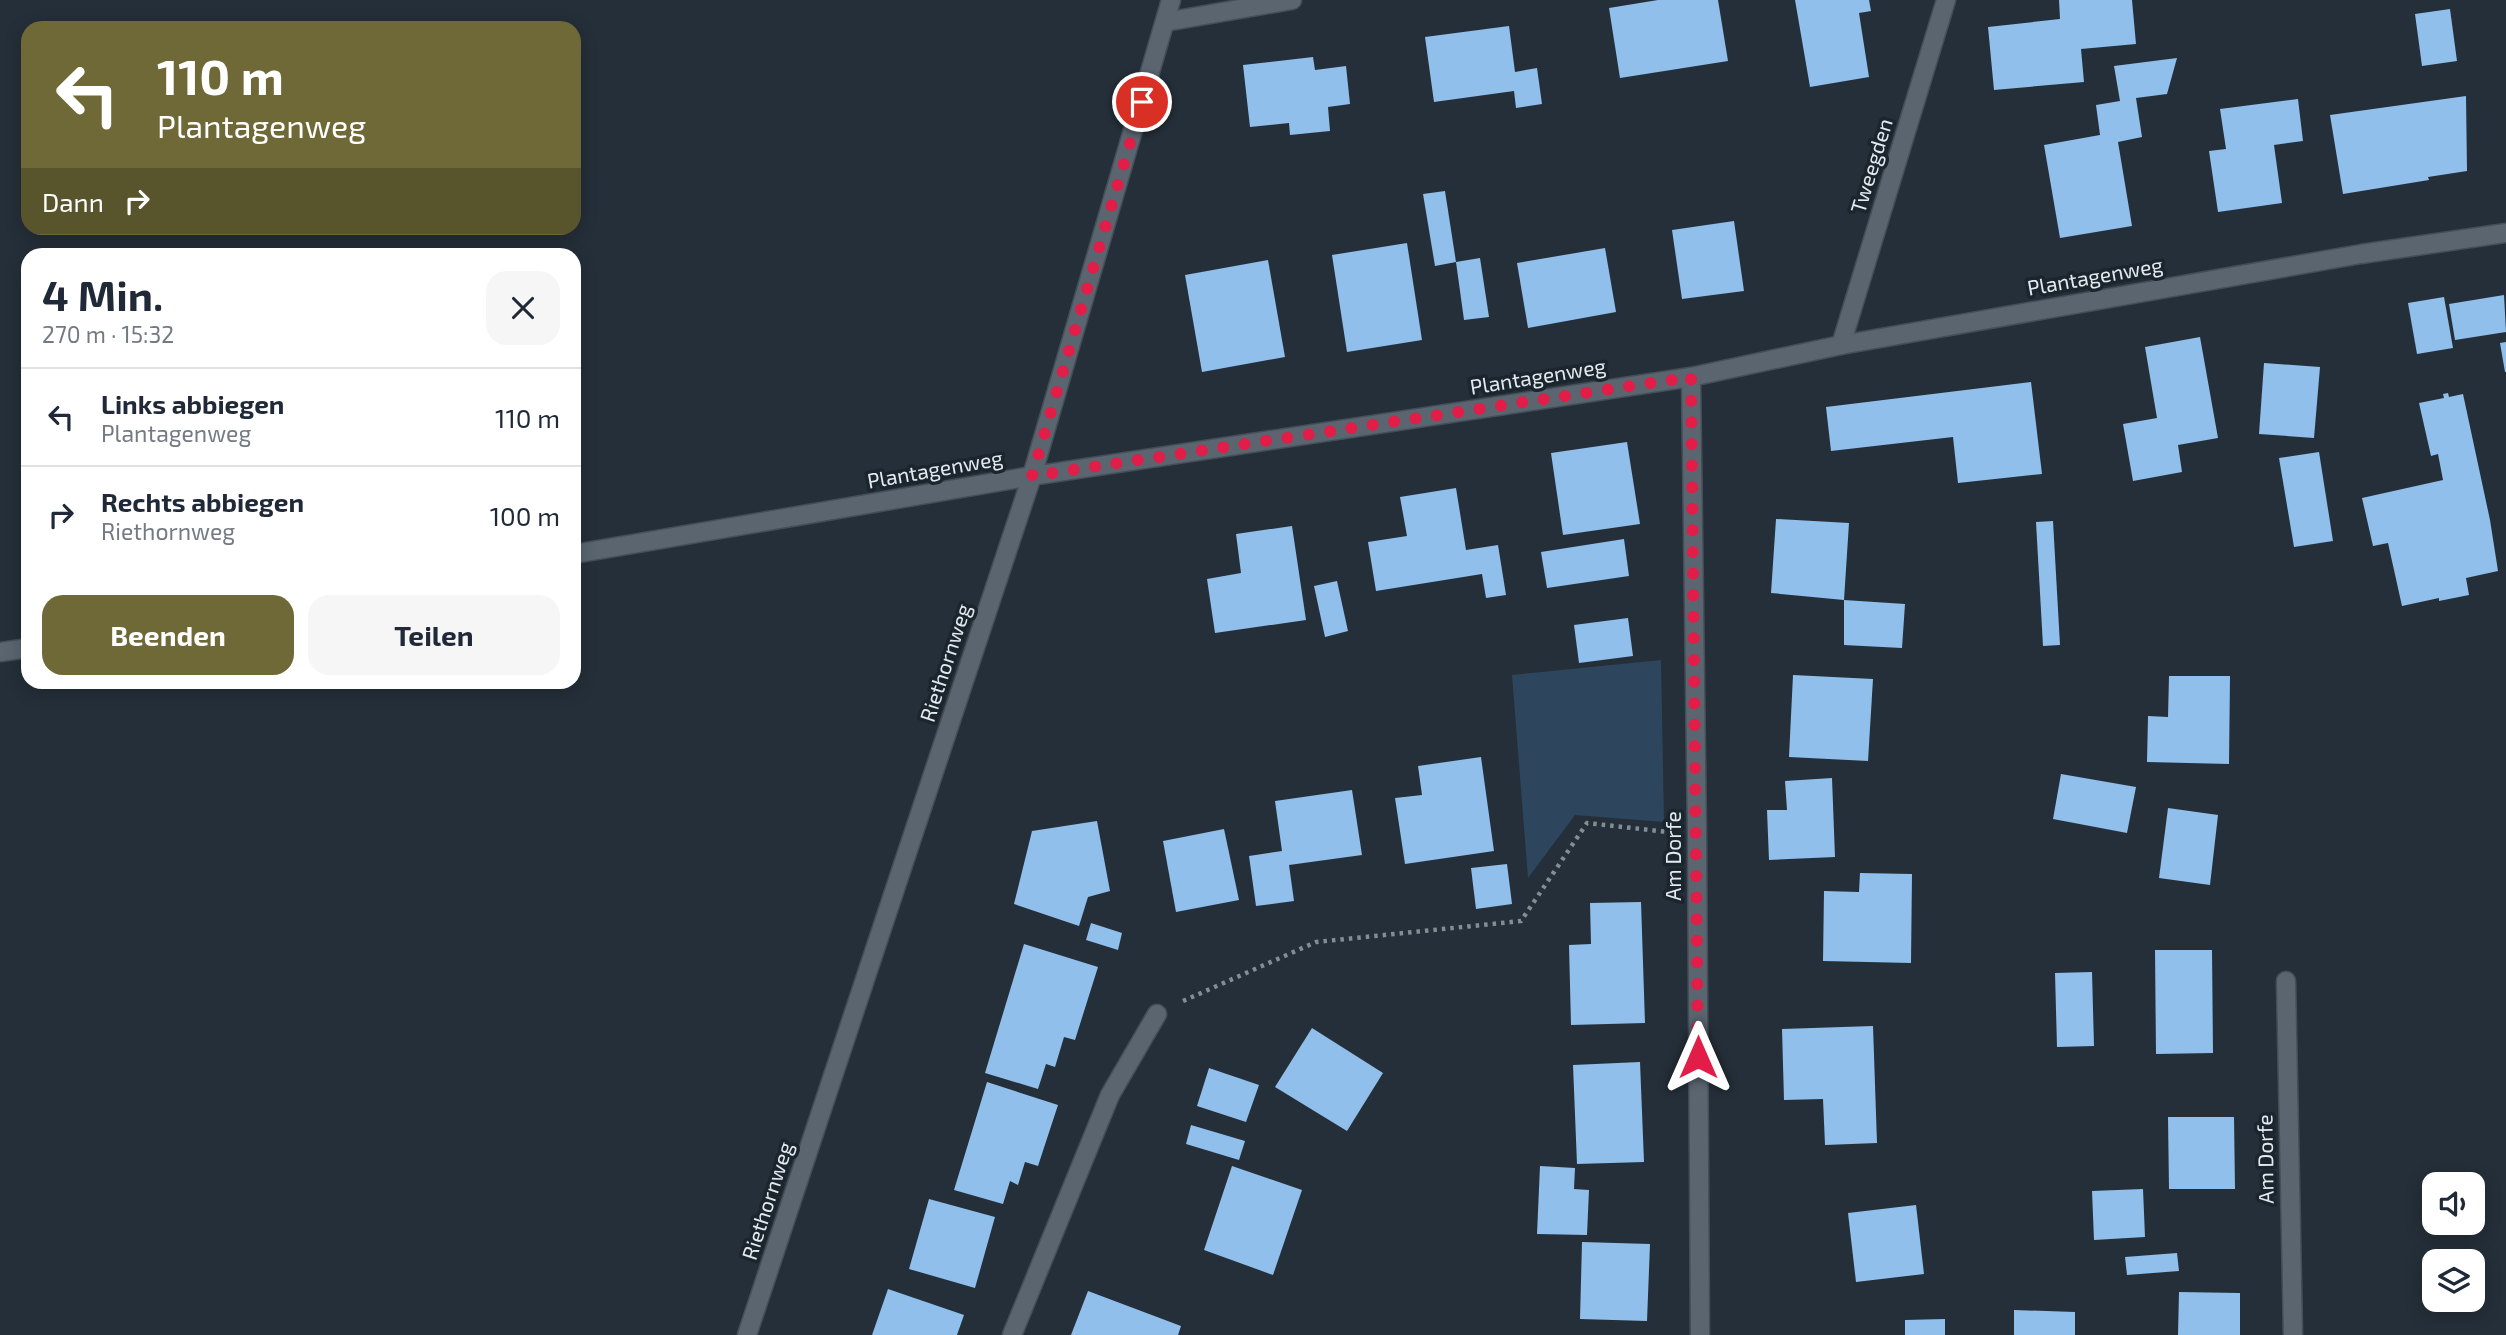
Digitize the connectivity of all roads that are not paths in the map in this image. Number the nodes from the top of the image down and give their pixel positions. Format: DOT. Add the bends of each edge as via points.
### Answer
graph roads {
  1 [pos="1171,0"];
  2 [pos="1292,0"];
  3 [pos="1946,0"];
  4 [pos="1165,22"];
  5 [pos="2506,233"];
  6 [pos="1841,345"];
  7 [pos="1691,377"];
  8 [pos="1032,476"];
  9 [pos="581,553"];
  10 [pos="21,649"];
  11 [pos="0,652"];
  12 [pos="2286,981"];
  13 [pos="1157,1014"];
  14 [pos="747,1335"];
  15 [pos="1012,1335"];
  16 [pos="1700,1335"];
  17 [pos="2293,1335"];
  1 -- 4 [label="street, Riethornweg"];
  2 -- 4 [label="street"];
  3 -- 6 [label="street, Tweegden"];
  4 -- 8 [label="street, Riethornweg"];
  5 -- 6 [label="street, Plantagenweg" via="2347,256"];
  6 -- 7 [label="street, Plantagenweg"];
  7 -- 8 [label="street, Plantagenweg"];
  7 -- 16 [label="street, Am Dorfe"];
  8 -- 9 [label="street, Plantagenweg"];
  8 -- 14 [label="street, Riethornweg"];
  10 -- 11 [label="street"];
  12 -- 17 [label="street, Am Dorfe"];
  13 -- 15 [label="street" via="1110,1095"];
}
